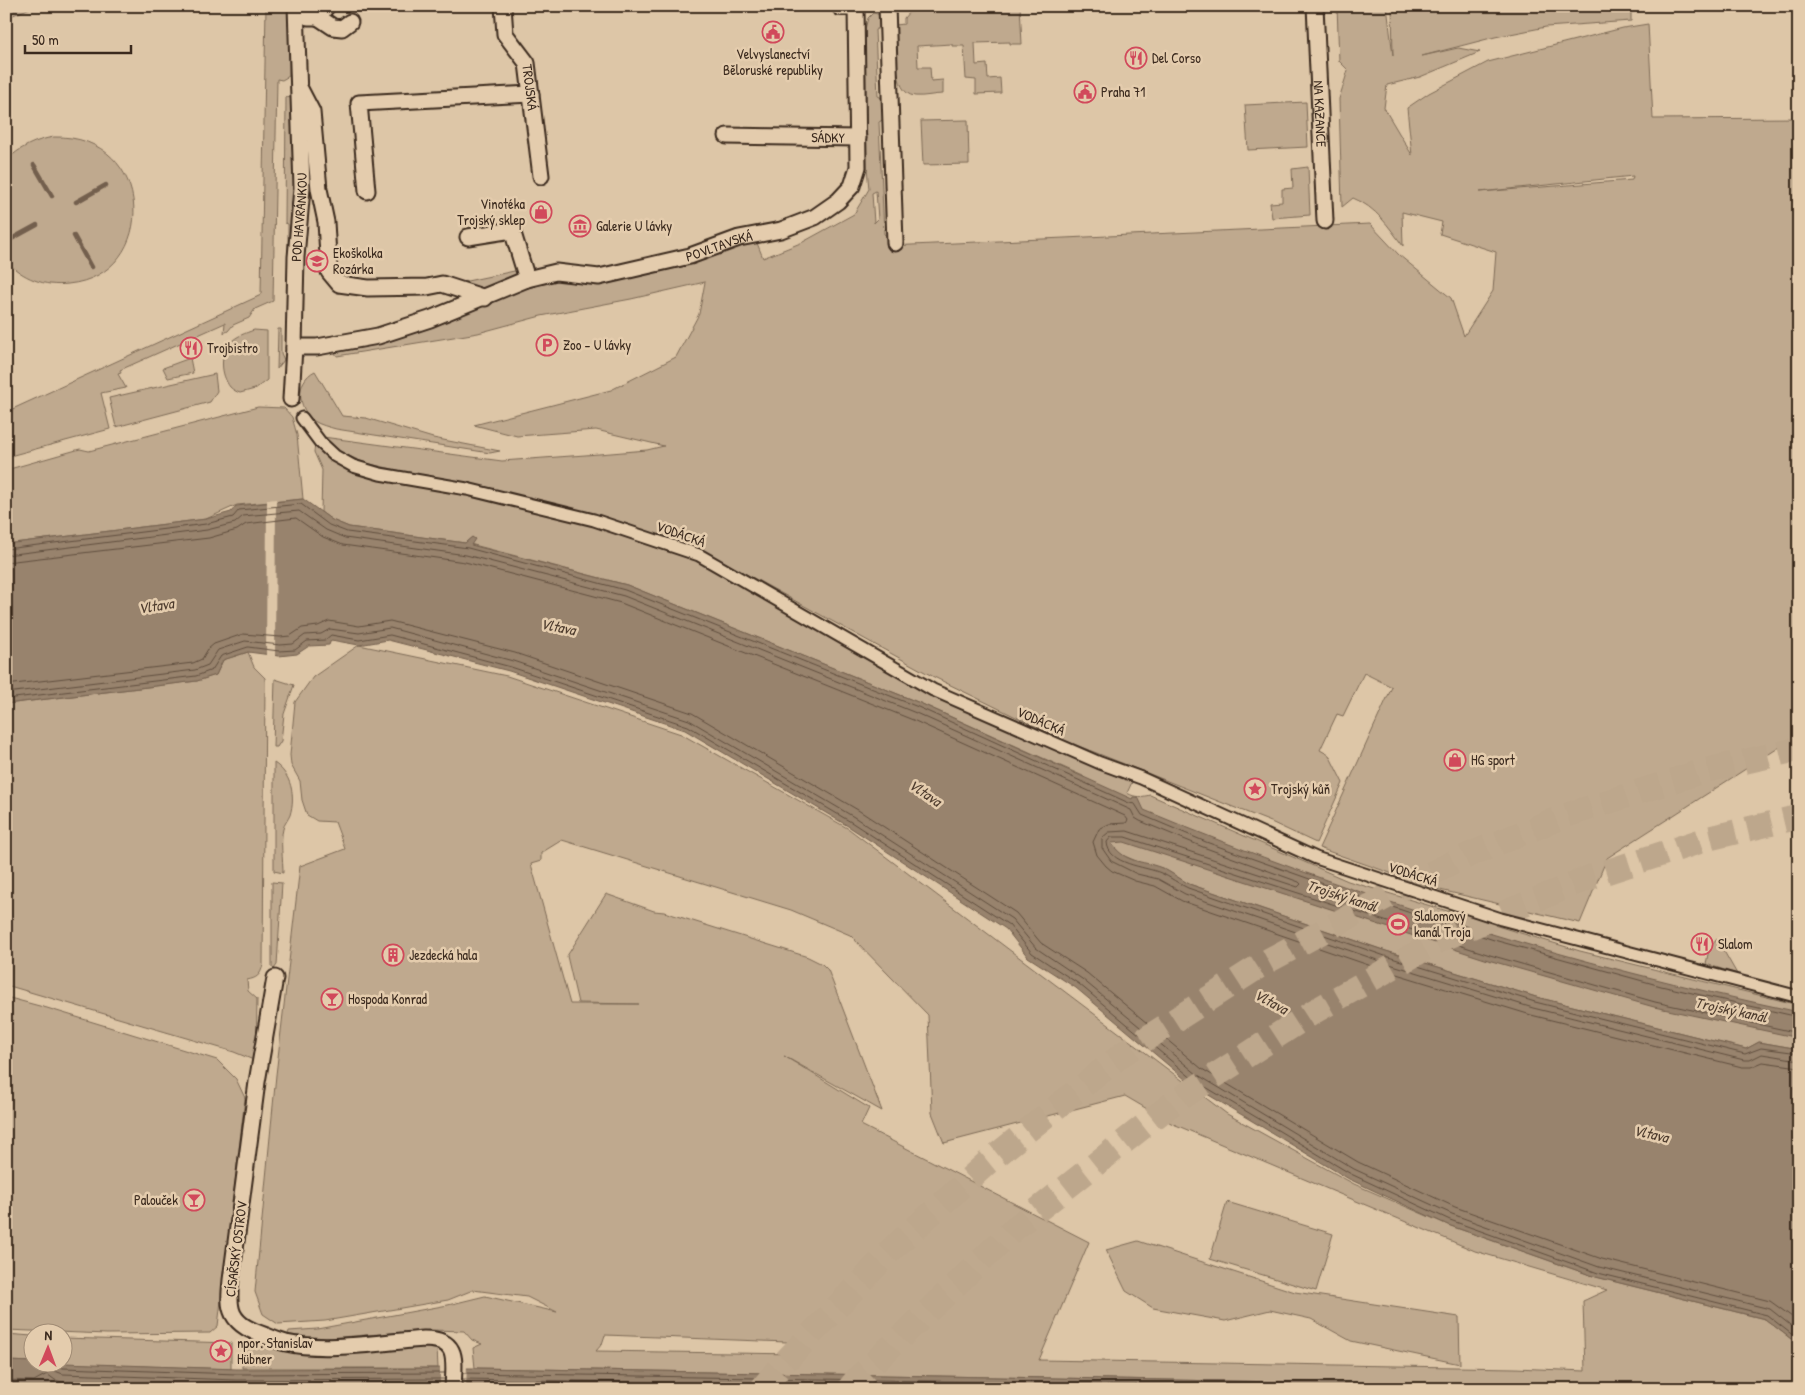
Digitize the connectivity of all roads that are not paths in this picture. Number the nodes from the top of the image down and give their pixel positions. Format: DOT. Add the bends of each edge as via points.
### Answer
graph roads {
  1 [pos="503,6"];
  2 [pos="841,6"];
  3 [pos="854,6"];
  4 [pos="887,6"];
  5 [pos="1315,6"];
  6 [pos="296,12"];
  7 [pos="322,12"];
  8 [pos="350,22"];
  9 [pos="298,86"];
  10 [pos="531,94"];
  11 [pos="727,136"];
  12 [pos="858,138"];
  13 [pos="541,176"];
  14 [pos="367,191"];
  15 [pos="1325,221"];
  16 [pos="468,238"];
  17 [pos="896,243"];
  18 [pos="527,280"];
  19 [pos="485,298"];
  20 [pos="294,347"];
  21 [pos="291,399"];
  22 [pos="302,418"];
  23 [pos="275,978"];
  24 [pos="1799,997"];
  25 [pos="453,1389"];
  1 -- 10 [label="street, TROJSKÁ" via="505,34 527,63"];
  2 -- 3 [label="street"];
  3 -- 12 [label="street, SÁDKY"];
  4 -- 17 [label="street"];
  5 -- 15 [label="street, NA KAZANCE"];
  6 -- 7 [label="street"];
  6 -- 9 [label="street, POD HAVRÁNKOU"];
  7 -- 8 [label="street" via="334,27 342,28"];
  9 -- 19 [label="street, POD HAVRÁNKOU" via="312,112 329,272 339,284 368,288 442,284"];
  9 -- 20 [label="street, POD HAVRÁNKOU" via="302,188 296,257"];
  10 -- 13 [label="street, TROJSKÁ"];
  10 -- 14 [label="street" via="360,103"];
  11 -- 12 [label="street, SÁDKY"];
  12 -- 18 [label="street, POVLTAVSKÁ" via="858,167 852,186 838,201 815,217 781,230 739,238 690,256 599,277 556,272"];
  16 -- 18 [label="street" via="512,230"];
  18 -- 19 [label="street, POVLTAVSKÁ"];
  19 -- 20 [label="street, POVLTAVSKÁ" via="378,336 317,347"];
  20 -- 21 [label="street"];
  22 -- 24 [label="street, VODÁCKÁ" via="320,442 353,466 594,520 699,554 933,690 1141,778 1316,858 1501,919"];
  23 -- 25 [label="street, CÍSAŘSKÝ OSTROV" via="257,1082 231,1280 230,1304 234,1316 252,1331 284,1342 324,1346 432,1339 446,1344 454,1354"];
}
